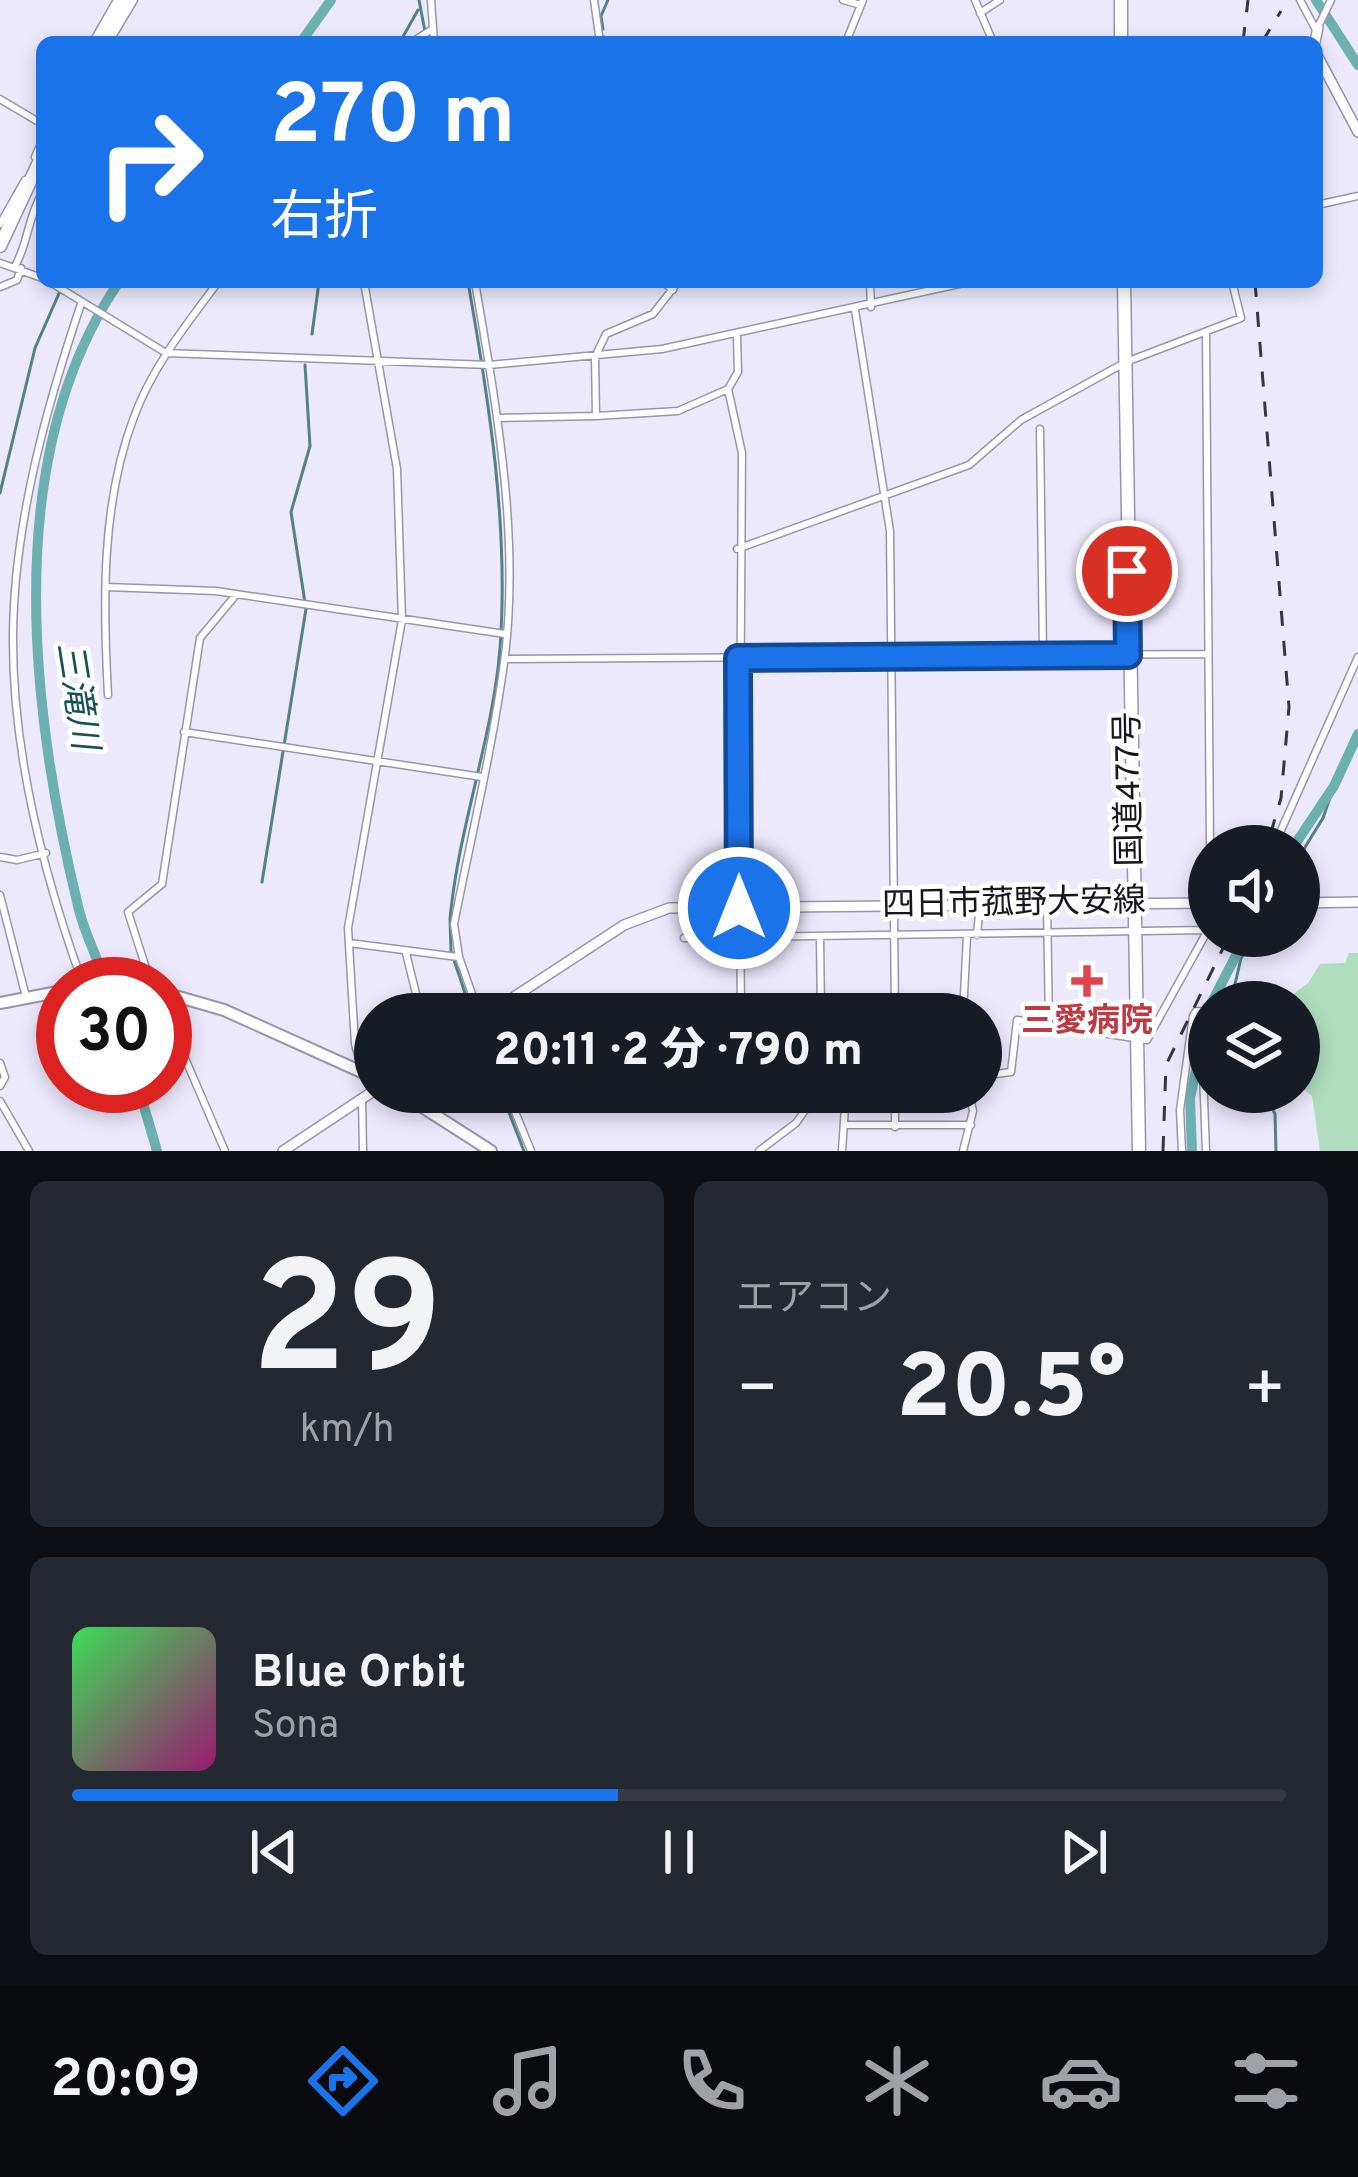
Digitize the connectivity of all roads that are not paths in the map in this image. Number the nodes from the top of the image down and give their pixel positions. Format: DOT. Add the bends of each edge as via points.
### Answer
graph roads {
  1 [pos="125,0"];
  2 [pos="431,0"];
  3 [pos="594,0"];
  4 [pos="843,0"];
  5 [pos="975,0"];
  6 [pos="1000,0"];
  7 [pos="1121,0"];
  8 [pos="1300,0"];
  9 [pos="1331,0"];
  10 [pos="862,2"];
  11 [pos="980,13"];
  12 [pos="427,31"];
  13 [pos="1317,33"];
  14 [pos="104,36"];
  15 [pos="420,36"];
  16 [pos="430,36"];
  17 [pos="599,36"];
  18 [pos="848,36"];
  19 [pos="990,36"];
  20 [pos="1121,36"];
  21 [pos="1323,66"];
  22 [pos="0,99"];
  23 [pos="36,120"];
  24 [pos="1358,133"];
  25 [pos="36,153"];
  26 [pos="36,169"];
  27 [pos="1358,196"];
  28 [pos="36,204"];
  29 [pos="1323,205"];
  30 [pos="0,224"];
  31 [pos="0,246"];
  32 [pos="0,263"];
  33 [pos="18,267"];
  34 [pos="36,275"];
  35 [pos="0,287"];
  36 [pos="59,288"];
  37 [pos="214,288"];
  38 [pos="365,288"];
  39 [pos="476,288"];
  40 [pos="674,288"];
  41 [pos="870,288"];
  42 [pos="945,288"];
  43 [pos="1124,288"];
  44 [pos="1234,288"];
  45 [pos="82,304"];
  46 [pos="871,307"];
  47 [pos="855,310"];
  48 [pos="1206,332"];
  49 [pos="737,336"];
  50 [pos="166,353"];
  51 [pos="595,357"];
  52 [pos="376,361"];
  53 [pos="1126,362"];
  54 [pos="484,365"];
  55 [pos="728,389"];
  56 [pos="596,416"];
  57 [pos="497,418"];
  58 [pos="1040,429"];
  59 [pos="887,494"];
  60 [pos="737,549"];
  61 [pos="106,587"];
  62 [pos="235,596"];
  63 [pos="402,620"];
  64 [pos="502,634"];
  65 [pos="893,654"];
  66 [pos="1043,654"];
  67 [pos="1208,654"];
  68 [pos="1128,655"];
  69 [pos="1358,657"];
  70 [pos="738,658"];
  71 [pos="505,659"];
  72 [pos="108,695"];
  73 [pos="184,732"];
  74 [pos="378,760"];
  75 [pos="478,776"];
  76 [pos="1210,825"];
  77 [pos="1283,825"];
  78 [pos="46,853"];
  79 [pos="0,857"];
  80 [pos="0,895"];
  81 [pos="1358,902"];
  82 [pos="1134,903"];
  83 [pos="1188,903"];
  84 [pos="1320,903"];
  85 [pos="1030,905"];
  86 [pos="1047,905"];
  87 [pos="894,906"];
  88 [pos="739,908"];
  89 [pos="1188,930"];
  90 [pos="1047,934"];
  91 [pos="1135,934"];
  92 [pos="977,935"];
  93 [pos="967,936"];
  94 [pos="740,937"];
  95 [pos="820,937"];
  96 [pos="895,937"];
  97 [pos="684,938"];
  98 [pos="349,943"];
  99 [pos="406,953"];
  100 [pos="75,957"];
  101 [pos="142,957"];
  102 [pos="1193,957"];
  103 [pos="455,958"];
  104 [pos="416,993"];
  105 [pos="473,993"];
  106 [pos="518,993"];
  107 [pos="741,993"];
  108 [pos="820,993"];
  109 [pos="895,993"];
  110 [pos="964,993"];
  111 [pos="36,995"];
  112 [pos="26,997"];
  113 [pos="192,1001"];
  114 [pos="0,1003"];
  115 [pos="1049,1025"];
  116 [pos="354,1027"];
  117 [pos="1140,1042"];
  118 [pos="0,1063"];
  119 [pos="1188,1066"];
  120 [pos="354,1068"];
  121 [pos="1002,1073"];
  122 [pos="192,1076"];
  123 [pos="0,1087"];
  124 [pos="0,1101"];
  125 [pos="354,1104"];
  126 [pos="362,1113"];
  127 [pos="431,1113"];
  128 [pos="516,1113"];
  129 [pos="803,1113"];
  130 [pos="846,1113"];
  131 [pos="896,1113"];
  132 [pos="970,1113"];
  133 [pos="1205,1113"];
  134 [pos="846,1125"];
  135 [pos="971,1125"];
  136 [pos="896,1127"];
  137 [pos="29,1151"];
  138 [pos="224,1151"];
  139 [pos="284,1151"];
  140 [pos="363,1151"];
  141 [pos="490,1151"];
  142 [pos="531,1151"];
  143 [pos="759,1151"];
  144 [pos="842,1151"];
  145 [pos="963,1151"];
  146 [pos="1139,1151"];
  147 [pos="1182,1151"];
  148 [pos="1206,1151"];
  1 -- 14 [label="highway"];
  2 -- 12 [label="street"];
  3 -- 17 [label="street"];
  4 -- 10 [label="street"];
  5 -- 11 [label="street"];
  6 -- 11 [label="street"];
  7 -- 20 [label="highway"];
  8 -- 13 [label="street"];
  9 -- 13 [label="street"];
  10 -- 18 [label="street"];
  11 -- 19 [label="street"];
  12 -- 15 [label="street"];
  12 -- 16 [label="street"];
  21 -- 24 [label="main road"];
  22 -- 23 [label="street"];
  25 -- 30 [label="street"];
  26 -- 31 [label="highway"];
  27 -- 29 [label="street"];
  28 -- 33 [label="street"];
  32 -- 33 [label="street"];
  33 -- 34 [label="street"];
  33 -- 35 [label="street" via="17,280"];
  36 -- 45 [label="street"];
  37 -- 50 [label="street"];
  38 -- 52 [label="street"];
  39 -- 54 [label="street"];
  40 -- 51 [label="street" via="653,314 610,330"];
  41 -- 46 [label="street"];
  42 -- 46 [label="street"];
  43 -- 53 [label="highway, 国道477号"];
  44 -- 48 [label="street" via="1241,318"];
  45 -- 50 [label="street"];
  45 -- 78 [label="street" via="41,440 13,634 20,736"];
  46 -- 47 [label="street"];
  47 -- 49 [label="street"];
  47 -- 59 [label="street"];
  48 -- 53 [label="street"];
  48 -- 67 [label="street"];
  49 -- 51 [label="street"];
  49 -- 55 [label="street" via="737,373"];
  50 -- 52 [label="street"];
  50 -- 61 [label="street" via="132,421 112,503"];
  51 -- 54 [label="street"];
  51 -- 56 [label="street"];
  52 -- 54 [label="street"];
  52 -- 63 [label="street" via="398,469"];
  53 -- 59 [label="street" via="1021,420 970,465"];
  53 -- 68 [label="highway, 国道477号"];
  54 -- 57 [label="street"];
  55 -- 56 [label="street" via="678,411"];
  55 -- 60 [label="street" via="742,453"];
  56 -- 57 [label="street"];
  57 -- 64 [label="street"];
  58 -- 66 [label="street"];
  59 -- 60 [label="street"];
  59 -- 65 [label="street"];
  60 -- 70 [label="street"];
  61 -- 62 [label="street"];
  61 -- 72 [label="street"];
  62 -- 63 [label="street"];
  62 -- 73 [label="street" via="200,638"];
  63 -- 64 [label="street"];
  63 -- 74 [label="street"];
  64 -- 71 [label="street"];
  65 -- 66 [label="street"];
  65 -- 70 [label="street"];
  65 -- 87 [label="street"];
  66 -- 68 [label="street"];
  67 -- 68 [label="street"];
  67 -- 76 [label="street"];
  68 -- 82 [label="highway, 国道477号"];
  69 -- 77 [label="street"];
  70 -- 71 [label="street"];
  70 -- 88 [label="street"];
  71 -- 75 [label="street"];
  73 -- 74 [label="street"];
  73 -- 101 [label="street" via="162,884 128,912"];
  74 -- 75 [label="street"];
  74 -- 98 [label="street"];
  75 -- 103 [label="street"];
  78 -- 79 [label="street"];
  78 -- 100 [label="street"];
  80 -- 112 [label="street"];
  81 -- 84 [label="main road"];
  82 -- 83 [label="main road, 四日市菰野大安線"];
  82 -- 86 [label="main road, 四日市菰野大安線"];
  82 -- 91 [label="highway, 国道477号"];
  85 -- 86 [label="main road, 四日市菰野大安線"];
  85 -- 87 [label="main road, 四日市菰野大安線"];
  85 -- 92 [label="street" via="979,914"];
  86 -- 90 [label="street"];
  87 -- 88 [label="main road, 四日市菰野大安線"];
  87 -- 96 [label="street"];
  88 -- 94 [label="street"];
  88 -- 106 [label="main road, 四日市菰野大安線" via="641,916"];
  89 -- 91 [label="street"];
  90 -- 91 [label="street"];
  90 -- 92 [label="street"];
  90 -- 115 [label="street"];
  91 -- 117 [label="highway, 国道477号"];
  92 -- 93 [label="street"];
  93 -- 96 [label="street"];
  93 -- 110 [label="street"];
  94 -- 95 [label="street"];
  94 -- 97 [label="street"];
  94 -- 107 [label="street"];
  95 -- 96 [label="street"];
  95 -- 108 [label="street"];
  96 -- 109 [label="street"];
  98 -- 99 [label="street"];
  98 -- 116 [label="street"];
  99 -- 103 [label="street"];
  99 -- 104 [label="street"];
  102 -- 117 [label="street" via="1152,1036"];
  103 -- 105 [label="street"];
  111 -- 112 [label="main road"];
  112 -- 114 [label="main road"];
  113 -- 120 [label="main road"];
  115 -- 117 [label="street"];
  115 -- 121 [label="street" via="1017,1020 1011,1072"];
  117 -- 146 [label="highway, 国道477号"];
  118 -- 123 [label="street"];
  119 -- 147 [label="street"];
  122 -- 138 [label="street"];
  124 -- 137 [label="street"];
  125 -- 139 [label="main road"];
  126 -- 140 [label="street"];
  127 -- 141 [label="main road"];
  128 -- 142 [label="street"];
  129 -- 143 [label="street"];
  130 -- 134 [label="street"];
  131 -- 136 [label="street"];
  132 -- 135 [label="street"];
  133 -- 148 [label="street"];
  134 -- 136 [label="street"];
  134 -- 144 [label="street"];
  135 -- 136 [label="street"];
  135 -- 145 [label="street"];
}
